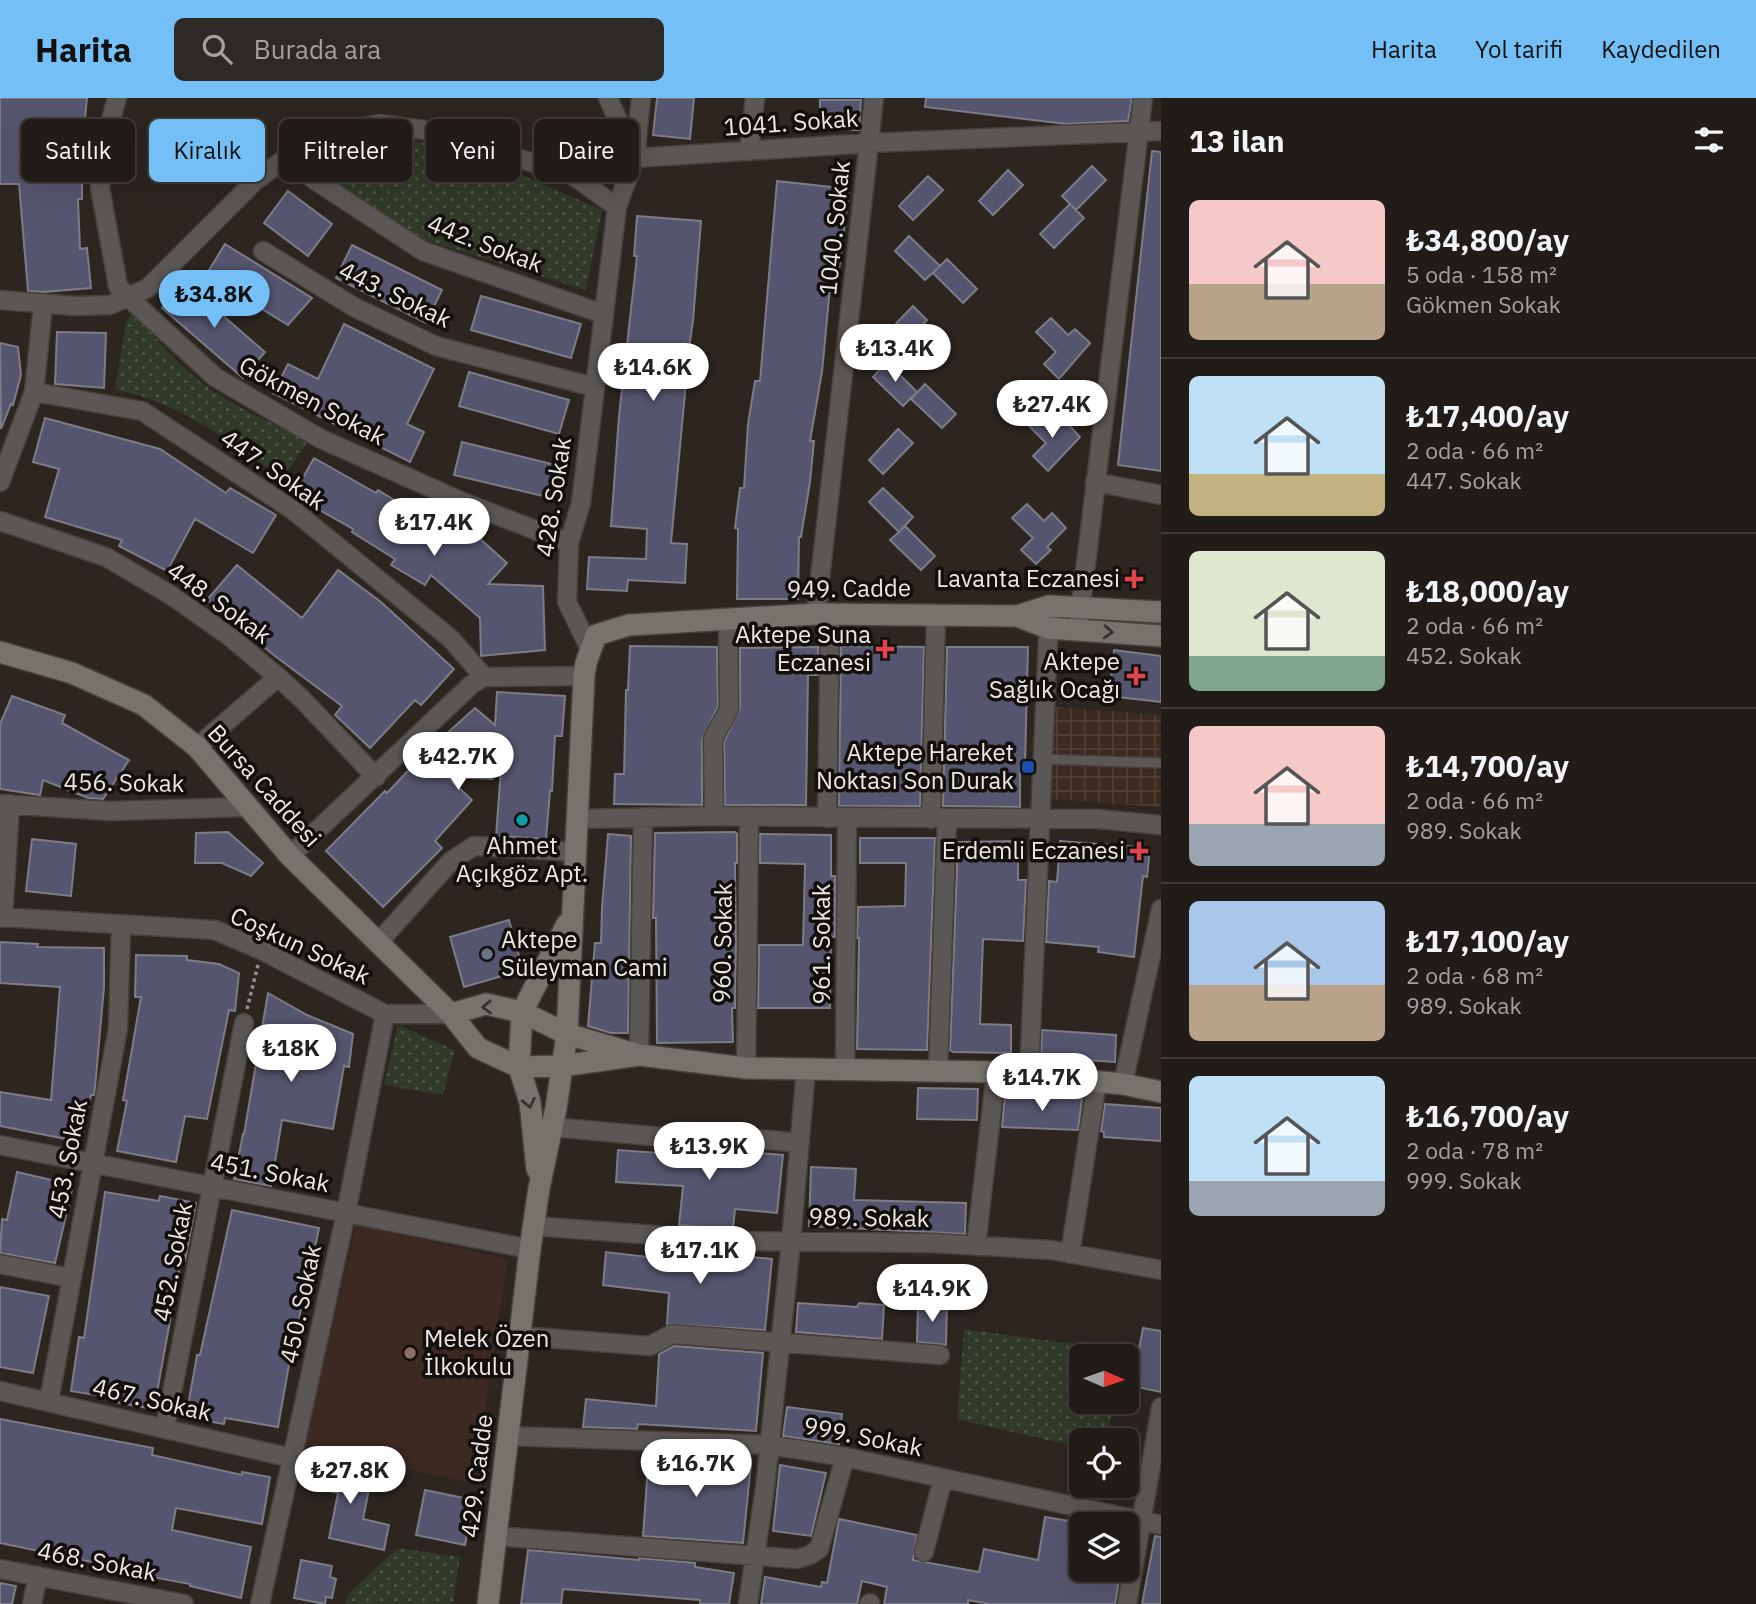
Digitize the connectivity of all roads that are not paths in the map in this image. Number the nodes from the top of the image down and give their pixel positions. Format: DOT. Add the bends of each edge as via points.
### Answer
graph roads {
  1 [pos="117,98"];
  2 [pos="608,98"];
  3 [pos="641,98"];
  4 [pos="755,98"];
  5 [pos="874,98"];
  6 [pos="1143,98"];
  7 [pos="617,119"];
  8 [pos="639,119"];
  9 [pos="412,128"];
  10 [pos="1161,131"];
  11 [pos="1138,132"];
  12 [pos="869,143"];
  13 [pos="749,151"];
  14 [pos="639,158"];
  15 [pos="279,163"];
  16 [pos="318,182"];
  17 [pos="626,182"];
  18 [pos="617,207"];
  19 [pos="263,251"];
  20 [pos="128,297"];
  21 [pos="0,300"];
  22 [pos="43,305"];
  23 [pos="603,314"];
  24 [pos="594,387"];
  25 [pos="34,392"];
  26 [pos="2,472"];
  27 [pos="1095,482"];
  28 [pos="1161,495"];
  29 [pos="0,522"];
  30 [pos="569,543"];
  31 [pos="1080,608"];
  32 [pos="1161,612"];
  33 [pos="823,614"];
  34 [pos="936,615"];
  35 [pos="1045,617"];
  36 [pos="729,619"];
  37 [pos="1078,630"];
  38 [pos="1161,636"];
  39 [pos="590,651"];
  40 [pos="0,652"];
  41 [pos="584,676"];
  42 [pos="278,677"];
  43 [pos="484,677"];
  44 [pos="197,747"];
  45 [pos="1039,759"];
  46 [pos="1161,763"];
  47 [pos="376,777"];
  48 [pos="5,804"];
  49 [pos="247,807"];
  50 [pos="714,816"];
  51 [pos="643,817"];
  52 [pos="749,817"];
  53 [pos="827,818"];
  54 [pos="847,818"];
  55 [pos="939,819"];
  56 [pos="1037,819"];
  57 [pos="579,820"];
  58 [pos="1161,825"];
  59 [pos="576,852"];
  60 [pos="290,856"];
  61 [pos="1161,909"];
  62 [pos="572,916"];
  63 [pos="2,918"];
  64 [pos="121,925"];
  65 [pos="378,943"];
  66 [pos="522,1012"];
  67 [pos="385,1014"];
  68 [pos="451,1014"];
  69 [pos="244,1023"];
  70 [pos="567,1034"];
  71 [pos="639,1055"];
  72 [pos="561,1066"];
  73 [pos="519,1067"];
  74 [pos="746,1068"];
  75 [pos="806,1069"];
  76 [pos="845,1070"];
  77 [pos="938,1071"];
  78 [pos="996,1072"];
  79 [pos="1029,1076"];
  80 [pos="1097,1082"];
  81 [pos="1123,1084"];
  82 [pos="1161,1092"];
  83 [pos="552,1127"];
  84 [pos="800,1143"];
  85 [pos="0,1145"];
  86 [pos="92,1164"];
  87 [pos="213,1187"];
  88 [pos="539,1188"];
  89 [pos="346,1213"];
  90 [pos="533,1226"];
  91 [pos="791,1242"];
  92 [pos="976,1246"];
  93 [pos="530,1249"];
  94 [pos="1070,1254"];
  95 [pos="0,1264"];
  96 [pos="1161,1270"];
  97 [pos="71,1278"];
  98 [pos="520,1336"];
  99 [pos="780,1343"];
  100 [pos="940,1355"];
  101 [pos="0,1391"];
  102 [pos="49,1401"];
  103 [pos="1161,1407"];
  104 [pos="165,1428"];
  105 [pos="509,1436"];
  106 [pos="769,1445"];
  107 [pos="845,1457"];
  108 [pos="292,1458"];
  109 [pos="943,1478"];
  110 [pos="1141,1521"];
  111 [pos="1161,1525"];
  112 [pos="495,1536"];
  113 [pos="924,1552"];
  114 [pos="756,1554"];
  115 [pos="0,1569"];
  116 [pos="38,1576"];
  117 [pos="165,1602"];
  118 [pos="32,1604"];
  119 [pos="184,1604"];
  120 [pos="260,1604"];
  121 [pos="488,1604"];
  122 [pos="748,1604"];
  123 [pos="1127,1604"];
  1 -- 20 [label="street, Gökmen Sokak" via="100,188 118,286"];
  2 -- 7 [label="street"];
  3 -- 8 [label="street, 428. Sokak"];
  4 -- 13 [label="street"];
  5 -- 12 [label="street, 1040. Sokak"];
  6 -- 11 [label="street"];
  9 -- 18 [label="street" via="572,175"];
  10 -- 11 [label="street, 1041. Sokak"];
  11 -- 12 [label="street, 1041. Sokak"];
  11 -- 27 [label="street"];
  12 -- 13 [label="street, 1041. Sokak"];
  12 -- 33 [label="street, 1040. Sokak"];
  13 -- 14 [label="street, 1041. Sokak"];
  15 -- 20 [label="street" via="255,181 148,288"];
  16 -- 23 [label="street, 442. Sokak" via="423,251"];
  17 -- 18 [label="street, 428. Sokak"];
  18 -- 23 [label="street, 428. Sokak"];
  19 -- 24 [label="street, 443. Sokak" via="354,307 436,346"];
  20 -- 22 [label="street" via="110,305"];
  20 -- 30 [label="street, Gökmen Sokak" via="215,377 321,439"];
  21 -- 22 [label="street"];
  22 -- 25 [label="street"];
  23 -- 24 [label="street, 428. Sokak"];
  24 -- 30 [label="street, 428. Sokak" via="581,503"];
  25 -- 26 [label="street"];
  25 -- 43 [label="street, 447. Sokak" via="142,411 293,510 451,639"];
  27 -- 28 [label="street"];
  27 -- 31 [label="street"];
  29 -- 42 [label="street, 448. Sokak" via="106,557 189,608"];
  30 -- 39 [label="street, 428. Sokak" via="566,602"];
  31 -- 32 [label="street"];
  31 -- 35 [label="street"];
  31 -- 37 [label="street"];
  33 -- 34 [label="street, 949. Cadde"];
  33 -- 36 [label="street, 949. Cadde"];
  33 -- 53 [label="street, 1040. Sokak"];
  34 -- 35 [label="street, 949. Cadde"];
  34 -- 55 [label="street"];
  35 -- 37 [label="street, 949. Cadde"];
  35 -- 45 [label="street"];
  36 -- 39 [label="street, 949. Cadde" via="628,625 597,635"];
  36 -- 50 [label="street" via="729,708 713,740"];
  37 -- 38 [label="street, 949. Cadde, one-way"];
  39 -- 41 [label="street"];
  40 -- 44 [label="street, Bursa Caddesi" via="72,674 144,705"];
  41 -- 43 [label="street"];
  41 -- 57 [label="street"];
  42 -- 44 [label="street"];
  42 -- 47 [label="street, 448. Sokak"];
  43 -- 47 [label="street"];
  44 -- 49 [label="street, Bursa Caddesi"];
  45 -- 46 [label="lane"];
  45 -- 56 [label="street"];
  47 -- 60 [label="street"];
  48 -- 49 [label="street, 456. Sokak" via="110,811"];
  48 -- 63 [label="street"];
  49 -- 60 [label="street, Bursa Caddesi"];
  50 -- 51 [label="street"];
  50 -- 52 [label="street"];
  51 -- 57 [label="street"];
  51 -- 71 [label="street"];
  52 -- 53 [label="street"];
  52 -- 74 [label="street, 960. Sokak"];
  53 -- 54 [label="street"];
  54 -- 55 [label="street"];
  54 -- 76 [label="street, 961. Sokak"];
  55 -- 56 [label="street"];
  55 -- 77 [label="street"];
  56 -- 58 [label="street"];
  56 -- 79 [label="street"];
  57 -- 59 [label="street"];
  59 -- 62 [label="street"];
  59 -- 65 [label="street" via="474,846 451,861"];
  60 -- 65 [label="street, Bursa Caddesi"];
  61 -- 81 [label="street"];
  62 -- 66 [label="street"];
  62 -- 70 [label="street"];
  63 -- 64 [label="street, Coşkun Sokak"];
  64 -- 67 [label="street, Coşkun Sokak" via="215,930"];
  64 -- 86 [label="street, 453. Sokak" via="118,1028"];
  65 -- 68 [label="street, Bursa Caddesi"];
  66 -- 68 [label="street, one-way" via="486,1004"];
  66 -- 70 [label="street"];
  66 -- 73 [label="street"];
  67 -- 68 [label="street, Coşkun Sokak"];
  67 -- 89 [label="street, 450. Sokak"];
  68 -- 73 [label="street, Bursa Caddesi" via="478,1048"];
  69 -- 87 [label="street, 452. Sokak"];
  70 -- 71 [label="street"];
  70 -- 72 [label="street"];
  71 -- 72 [label="street"];
  71 -- 74 [label="street"];
  72 -- 73 [label="street"];
  72 -- 83 [label="street"];
  73 -- 88 [label="street, one-way" via="530,1102"];
  74 -- 75 [label="street"];
  75 -- 76 [label="street"];
  75 -- 84 [label="street"];
  76 -- 77 [label="street"];
  77 -- 78 [label="street"];
  78 -- 79 [label="street"];
  78 -- 92 [label="street"];
  79 -- 80 [label="street"];
  80 -- 81 [label="street"];
  80 -- 94 [label="street"];
  81 -- 82 [label="street"];
  83 -- 84 [label="street" via="673,1138 685,1132"];
  83 -- 88 [label="street"];
  84 -- 91 [label="street"];
  85 -- 86 [label="street, 451. Sokak"];
  86 -- 87 [label="street, 451. Sokak"];
  86 -- 97 [label="street, 453. Sokak"];
  87 -- 89 [label="street, 451. Sokak"];
  87 -- 104 [label="street, 452. Sokak"];
  88 -- 90 [label="street, 429. Cadde"];
  89 -- 93 [label="street, 451. Sokak"];
  89 -- 108 [label="street, 450. Sokak"];
  90 -- 91 [label="street, 989. Sokak"];
  90 -- 93 [label="street, 429. Cadde"];
  91 -- 92 [label="street, 989. Sokak"];
  91 -- 99 [label="street"];
  92 -- 94 [label="street, 989. Sokak"];
  93 -- 98 [label="street, 429. Cadde"];
  94 -- 96 [label="street, 989. Sokak"];
  95 -- 97 [label="street"];
  97 -- 102 [label="street, 453. Sokak"];
  98 -- 99 [label="street" via="649,1346 672,1334"];
  98 -- 105 [label="street, 429. Cadde"];
  99 -- 100 [label="street"];
  99 -- 106 [label="street"];
  101 -- 102 [label="street, 467. Sokak"];
  102 -- 104 [label="street, 467. Sokak"];
  103 -- 110 [label="street"];
  104 -- 108 [label="street, 467. Sokak"];
  105 -- 106 [label="street, 999. Sokak"];
  105 -- 112 [label="street, 429. Cadde"];
  106 -- 107 [label="street, 999. Sokak"];
  106 -- 114 [label="street"];
  107 -- 109 [label="street, 999. Sokak"];
  107 -- 114 [label="street" via="819,1549 797,1559"];
  108 -- 120 [label="street, 450. Sokak"];
  109 -- 110 [label="street, 999. Sokak"];
  109 -- 113 [label="street"];
  110 -- 111 [label="street, 999. Sokak"];
  110 -- 123 [label="street"];
  112 -- 114 [label="street"];
  112 -- 121 [label="street, 429. Cadde"];
  114 -- 122 [label="street"];
  115 -- 116 [label="street, 468. Sokak"];
  116 -- 117 [label="street, 468. Sokak"];
  116 -- 118 [label="street"];
  117 -- 119 [label="street, 468. Sokak"];
}
